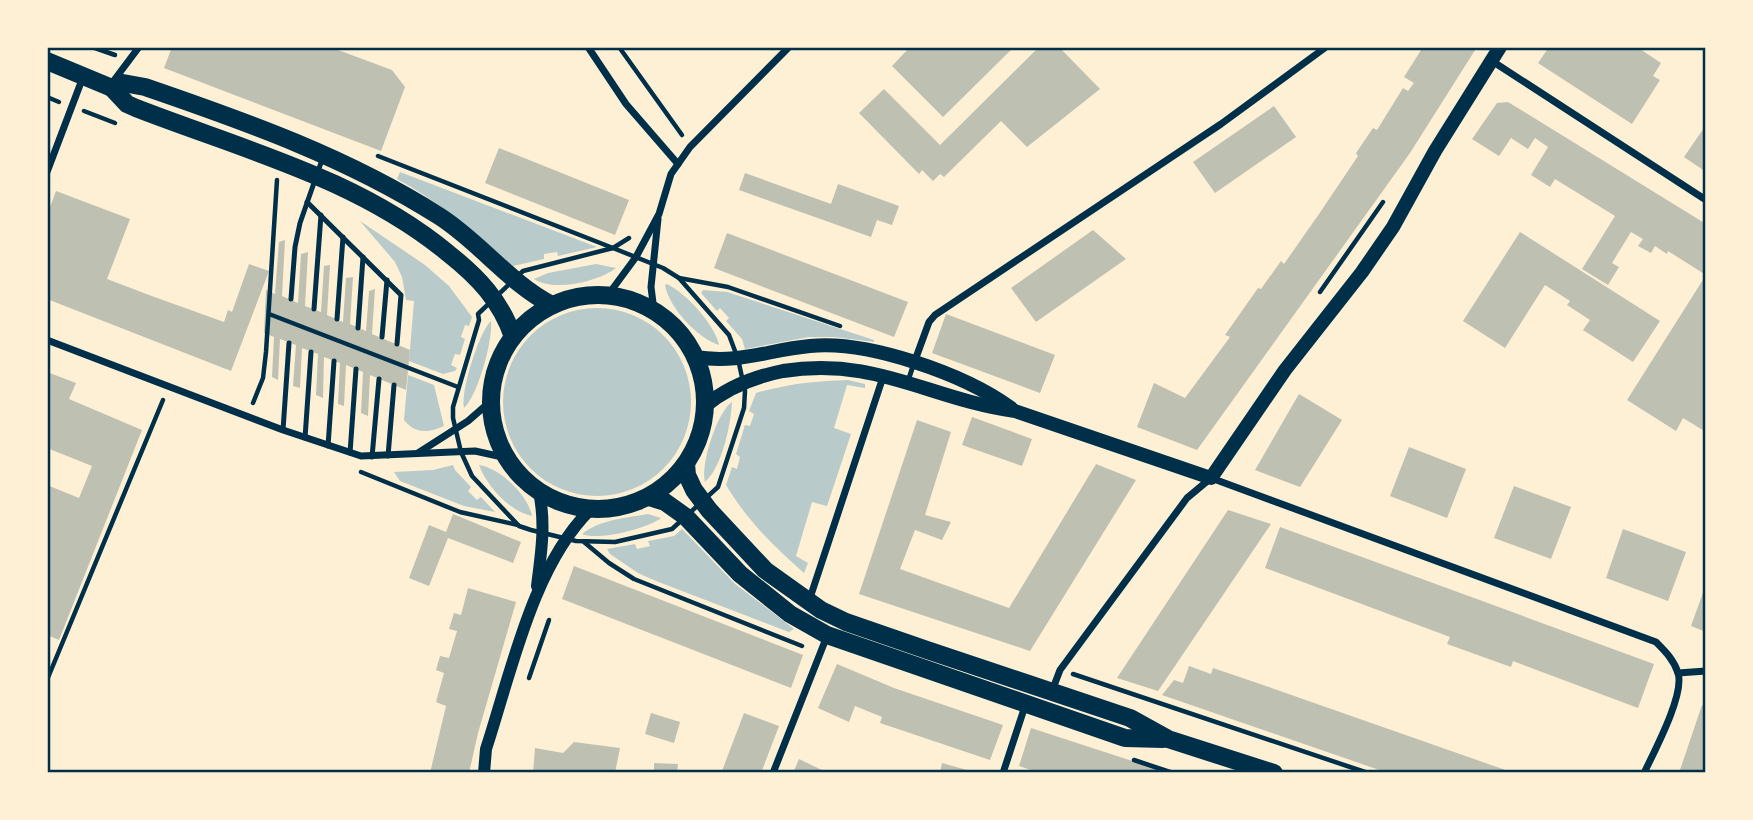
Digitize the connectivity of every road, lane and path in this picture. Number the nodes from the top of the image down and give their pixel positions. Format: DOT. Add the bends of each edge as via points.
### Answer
graph roads {
  1 [pos="92,47"];
  2 [pos="139,47"];
  3 [pos="588,47"];
  4 [pos="619,47"];
  5 [pos="789,47"];
  6 [pos="1326,47"];
  7 [pos="1500,47"];
  8 [pos="129,60"];
  9 [pos="1492,60"];
  10 [pos="47,61"];
  11 [pos="83,76"];
  12 [pos="111,87"];
  13 [pos="690,147"];
  14 [pos="369,152"];
  15 [pos="324,154"];
  16 [pos="678,164"];
  17 [pos="47,172"];
  18 [pos="276,176"];
  19 [pos="316,176"];
  20 [pos="277,183"];
  21 [pos="1390,193"];
  22 [pos="310,194"];
  23 [pos="1706,200"];
  24 [pos="307,202"];
  25 [pos="659,214"];
  26 [pos="321,215"];
  27 [pos="636,232"];
  28 [pos="343,237"];
  29 [pos="613,248"];
  30 [pos="363,257"];
  31 [pos="636,257"];
  32 [pos="654,264"];
  33 [pos="679,278"];
  34 [pos="514,279"];
  35 [pos="387,280"];
  36 [pos="608,295"];
  37 [pos="495,298"];
  38 [pos="1315,298"];
  39 [pos="291,299"];
  40 [pos="552,305"];
  41 [pos="471,306"];
  42 [pos="314,309"];
  43 [pos="654,311"];
  44 [pos="269,314"];
  45 [pos="478,314"];
  46 [pos="337,319"];
  47 [pos="841,327"];
  48 [pos="358,328"];
  49 [pos="382,337"];
  50 [pos="513,337"];
  51 [pos="47,340"];
  52 [pos="289,343"];
  53 [pos="397,344"];
  54 [pos="311,352"];
  55 [pos="694,357"];
  56 [pos="738,359"];
  57 [pos="334,361"];
  58 [pos="914,363"];
  59 [pos="356,369"];
  60 [pos="884,375"];
  61 [pos="379,379"];
  62 [pos="908,381"];
  63 [pos="743,382"];
  64 [pos="394,384"];
  65 [pos="457,387"];
  66 [pos="151,395"];
  67 [pos="491,401"];
  68 [pos="705,406"];
  69 [pos="1015,411"];
  70 [pos="247,416"];
  71 [pos="455,429"];
  72 [pos="283,430"];
  73 [pos="305,438"];
  74 [pos="328,446"];
  75 [pos="461,452"];
  76 [pos="350,453"];
  77 [pos="417,453"];
  78 [pos="388,456"];
  79 [pos="372,457"];
  80 [pos="507,458"];
  81 [pos="686,464"];
  82 [pos="1211,478"];
  83 [pos="718,487"];
  84 [pos="539,492"];
  85 [pos="723,496"];
  86 [pos="649,497"];
  87 [pos="702,501"];
  88 [pos="591,509"];
  89 [pos="686,517"];
  90 [pos="543,533"];
  91 [pos="570,540"];
  92 [pos="572,553"];
  93 [pos="536,593"];
  94 [pos="809,602"];
  95 [pos="551,612"];
  96 [pos="827,635"];
  97 [pos="1060,670"];
  98 [pos="1706,671"];
  99 [pos="1678,673"];
  100 [pos="47,680"];
  101 [pos="526,685"];
  102 [pos="1052,691"];
  103 [pos="1025,705"];
  104 [pos="1168,739"];
  105 [pos="484,773"];
  106 [pos="773,773"];
  107 [pos="1003,773"];
  108 [pos="1274,773"];
  109 [pos="1368,773"];
  110 [pos="1644,773"];
  1 -- 8 [label="path"];
  2 -- 8 [label="street"];
  3 -- 16 [label="street" via="626,104"];
  4 -- 13 [label="path"];
  5 -- 13 [label="street"];
  6 -- 58 [label="street" via="1221,124 935,315"];
  7 -- 9 [label="main road"];
  8 -- 12 [label="street"];
  9 -- 23 [label="street"];
  9 -- 82 [label="main road" via="1393,227"];
  10 -- 11 [label="main road"];
  11 -- 12 [label="main road"];
  11 -- 17 [label="street"];
  12 -- 15 [label="main road" via="123,83 145,87"];
  12 -- 19 [label="main road" via="136,108"];
  13 -- 16 [label="street"];
  14 -- 29 [label="path"];
  15 -- 19 [label="lane"];
  15 -- 34 [label="main road" via="443,218"];
  16 -- 25 [label="street"];
  18 -- 20 [label="path"];
  19 -- 22 [label="lane"];
  19 -- 37 [label="main road" via="425,233"];
  20 -- 22 [label="path"];
  20 -- 44 [label="path"];
  21 -- 38 [label="path"];
  22 -- 24 [label="lane"];
  24 -- 26 [label="lane"];
  24 -- 39 [label="lane" via="295,247"];
  25 -- 31 [label="street"];
  25 -- 32 [label="street"];
  26 -- 28 [label="lane"];
  26 -- 42 [label="lane"];
  27 -- 29 [label="path"];
  28 -- 30 [label="lane"];
  28 -- 46 [label="lane"];
  29 -- 31 [label="path"];
  29 -- 34 [label="path" via="523,271"];
  30 -- 35 [label="lane"];
  30 -- 48 [label="lane"];
  31 -- 32 [label="path"];
  31 -- 36 [label="street"];
  32 -- 33 [label="path"];
  32 -- 43 [label="street"];
  33 -- 47 [label="path" via="728,287"];
  33 -- 56 [label="path" via="729,335"];
  34 -- 37 [label="path"];
  34 -- 40 [label="main road"];
  35 -- 49 [label="lane"];
  35 -- 53 [label="lane" via="401,295"];
  36 -- 40 [label="main road" via="580,296"];
  36 -- 43 [label="main road"];
  37 -- 45 [label="path"];
  37 -- 50 [label="main road"];
  40 -- 50 [label="main road"];
  41 -- 45 [label="path"];
  43 -- 55 [label="main road" via="674,326"];
  44 -- 65 [label="path"];
  44 -- 70 [label="path" via="263,378"];
  45 -- 65 [label="path"];
  50 -- 67 [label="main road" via="497,365"];
  51 -- 70 [label="street"];
  52 -- 72 [label="lane"];
  54 -- 73 [label="lane"];
  55 -- 56 [label="main road"];
  55 -- 68 [label="main road" via="703,378"];
  56 -- 58 [label="main road" via="834,344"];
  56 -- 63 [label="path"];
  57 -- 74 [label="lane"];
  58 -- 62 [label="lane"];
  58 -- 69 [label="main road" via="991,394"];
  59 -- 76 [label="lane"];
  60 -- 62 [label="main road"];
  60 -- 63 [label="main road" via="819,367"];
  60 -- 94 [label="street"];
  61 -- 79 [label="lane"];
  62 -- 69 [label="main road" via="984,406"];
  63 -- 68 [label="main road"];
  63 -- 83 [label="path" via="744,408"];
  64 -- 78 [label="lane"];
  65 -- 71 [label="path"];
  66 -- 100 [label="path" via="164,400"];
  67 -- 71 [label="street"];
  67 -- 80 [label="main road" via="494,429"];
  68 -- 81 [label="main road" via="704,423"];
  69 -- 82 [label="main road"];
  70 -- 72 [label="street"];
  71 -- 75 [label="path"];
  71 -- 77 [label="street"];
  72 -- 73 [label="street"];
  73 -- 74 [label="street"];
  74 -- 76 [label="street"];
  75 -- 77 [label="street"];
  75 -- 80 [label="street"];
  75 -- 90 [label="path" via="472,476 519,526"];
  76 -- 79 [label="street"];
  77 -- 78 [label="street"];
  78 -- 79 [label="street"];
  80 -- 84 [label="main road"];
  81 -- 86 [label="main road"];
  81 -- 87 [label="main road"];
  82 -- 97 [label="street" via="1187,498"];
  82 -- 99 [label="street" via="1656,642"];
  83 -- 85 [label="path"];
  83 -- 87 [label="path"];
  84 -- 88 [label="main road"];
  84 -- 90 [label="street"];
  86 -- 88 [label="main road" via="628,505"];
  86 -- 89 [label="main road"];
  87 -- 89 [label="path"];
  87 -- 94 [label="main road" via="765,569"];
  88 -- 91 [label="street" via="574,525"];
  89 -- 91 [label="path" via="672,529 614,542"];
  89 -- 96 [label="main road" via="740,574 790,614"];
  90 -- 91 [label="path"];
  90 -- 93 [label="street"];
  91 -- 92 [label="path"];
  91 -- 93 [label="street"];
  93 -- 105 [label="street" via="486,749"];
  94 -- 102 [label="main road" via="846,622"];
  95 -- 101 [label="path"];
  96 -- 103 [label="main road"];
  96 -- 106 [label="street"];
  97 -- 102 [label="street"];
  97 -- 109 [label="path"];
  98 -- 99 [label="street"];
  99 -- 110 [label="street" via="1680,682 1671,713"];
  102 -- 104 [label="main road" via="1130,718"];
  103 -- 104 [label="main road" via="1125,737"];
  103 -- 107 [label="street"];
  104 -- 108 [label="main road"];
}
